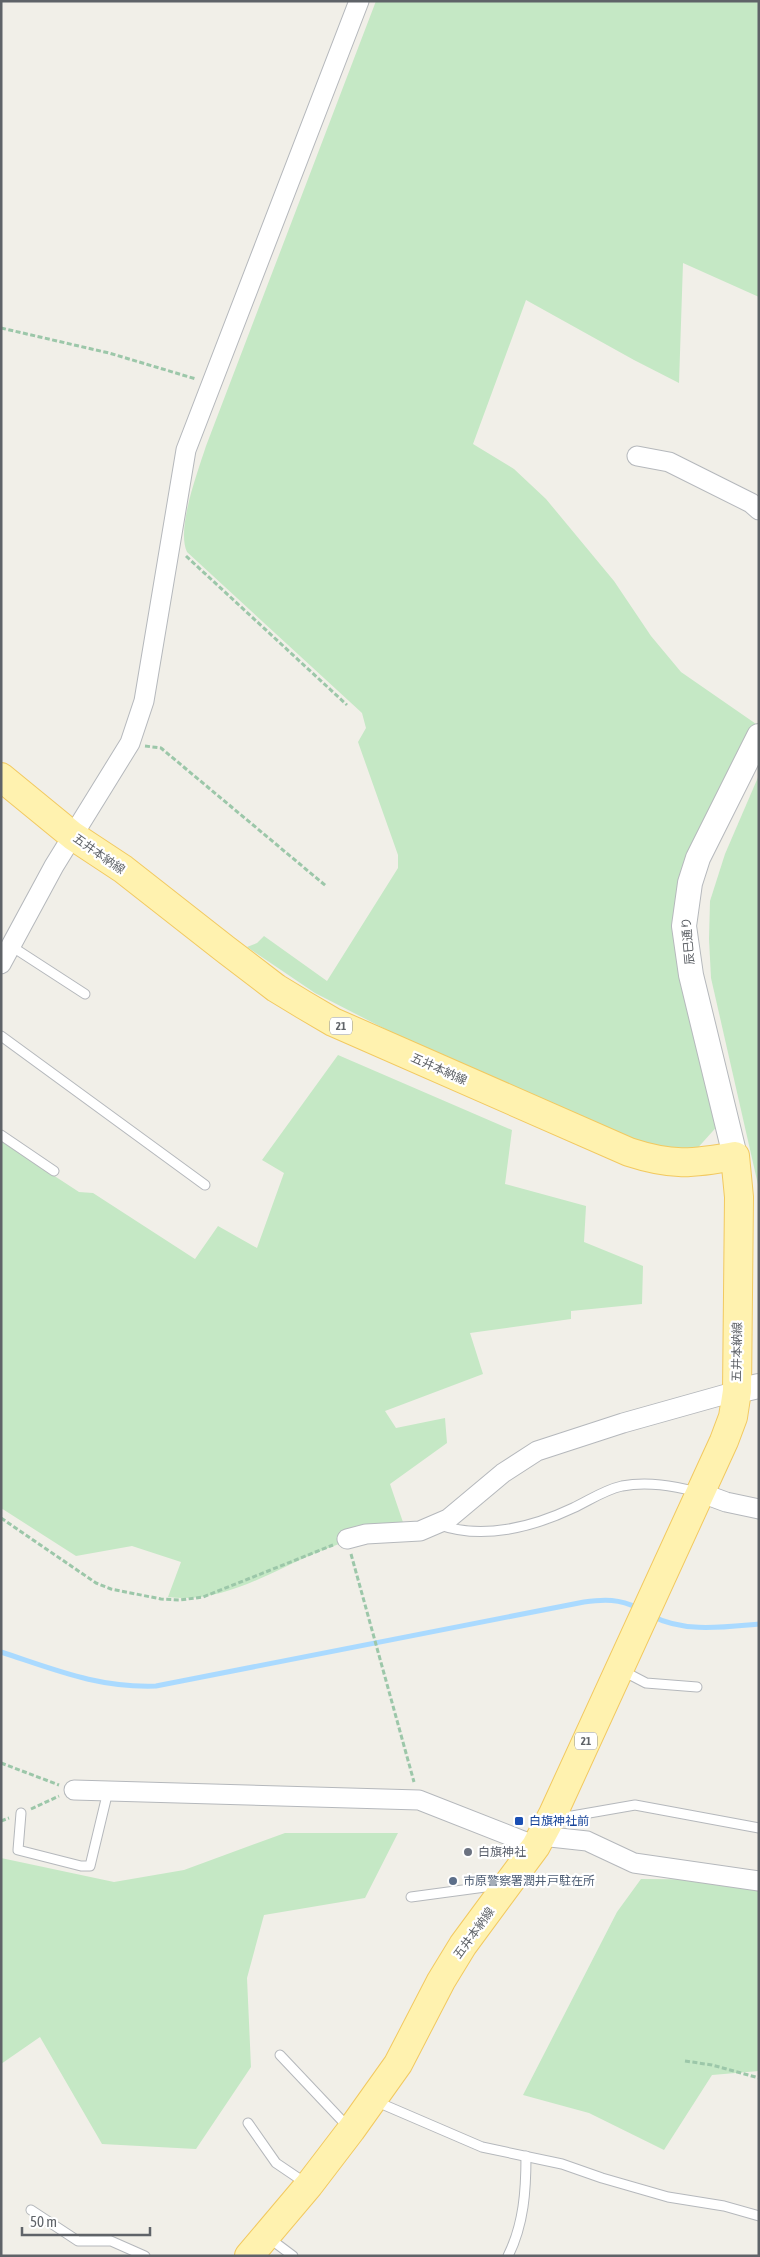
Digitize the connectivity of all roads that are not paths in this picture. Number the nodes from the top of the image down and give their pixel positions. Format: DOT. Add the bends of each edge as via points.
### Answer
graph roads {
  1 [pos="359,1"];
  2 [pos="637,456"];
  3 [pos="759,510"];
  4 [pos="759,736"];
  5 [pos="1,777"];
  6 [pos="73,836"];
  7 [pos="11,946"];
  8 [pos="1,964"];
  9 [pos="85,994"];
  10 [pos="1,1036"];
  11 [pos="1,1135"];
  12 [pos="735,1156"];
  13 [pos="54,1171"];
  14 [pos="205,1185"];
  15 [pos="748,1389"];
  16 [pos="699,1492"];
  17 [pos="759,1509"];
  18 [pos="437,1524"];
  19 [pos="347,1539"];
  20 [pos="619,1669"];
  21 [pos="697,1687"];
  22 [pos="74,1790"];
  23 [pos="108,1791"];
  24 [pos="21,1813"];
  25 [pos="759,1828"];
  26 [pos="543,1832"];
  27 [pos="759,1881"];
  28 [pos="510,1884"];
  29 [pos="411,1897"];
  30 [pos="280,2055"];
  31 [pos="373,2100"];
  32 [pos="248,2123"];
  33 [pos="351,2130"];
  34 [pos="526,2156"];
  35 [pos="309,2185"];
  36 [pos="31,2210"];
  37 [pos="759,2216"];
  38 [pos="257,2246"];
  39 [pos="145,2256"];
  40 [pos="293,2256"];
  41 [pos="508,2256"];
  1 -- 6 [label="street" via="186,450 144,701 130,743"];
  2 -- 3 [label="street" via="669,462"];
  4 -- 12 [label="street, 辰巳通り" via="698,858 690,883 684,926 691,975"];
  5 -- 6 [label="main road, 五井本納線 / 21"];
  6 -- 7 [label="street"];
  6 -- 12 [label="main road, 五井本納線 / 21" via="123,869 276,988 333,1022 629,1152 686,1163"];
  7 -- 8 [label="street"];
  7 -- 9 [label="lane"];
  10 -- 14 [label="lane"];
  11 -- 13 [label="lane"];
  12 -- 15 [label="main road, 五井本納線 / 21"];
  15 -- 16 [label="main road, 五井本納線 / 21"];
  15 -- 18 [label="street" via="623,1423 537,1451 509,1468"];
  16 -- 17 [label="street"];
  16 -- 18 [label="lane" via="660,1484 640,1484 602,1492 537,1523 499,1531 456,1531"];
  16 -- 20 [label="main road, 五井本納線 / 21"];
  18 -- 19 [label="street" via="420,1531 366,1534"];
  20 -- 21 [label="lane" via="646,1683"];
  20 -- 26 [label="main road, 五井本納線 / 21"];
  22 -- 23 [label="street"];
  23 -- 24 [label="lane" via="90,1866 18,1850"];
  23 -- 26 [label="street" via="419,1800"];
  25 -- 26 [label="lane" via="635,1805 572,1816"];
  26 -- 27 [label="street" via="587,1841 634,1863"];
  26 -- 28 [label="main road, 五井本納線 / 21"];
  28 -- 29 [label="lane"];
  28 -- 31 [label="main road, 五井本納線 / 21" via="463,1945 398,2064"];
  30 -- 33 [label="lane"];
  31 -- 33 [label="main road, 五井本納線 / 21"];
  31 -- 34 [label="lane" via="482,2146"];
  32 -- 35 [label="lane" via="276,2163"];
  33 -- 35 [label="main road, 五井本納線 / 21"];
  34 -- 37 [label="lane" via="668,2197 724,2206"];
  34 -- 41 [label="lane" via="526,2188 518,2236"];
  35 -- 38 [label="main road, 五井本納線 / 21"];
  36 -- 39 [label="lane" via="78,2241 111,2241"];
  38 -- 40 [label="lane"];
}
